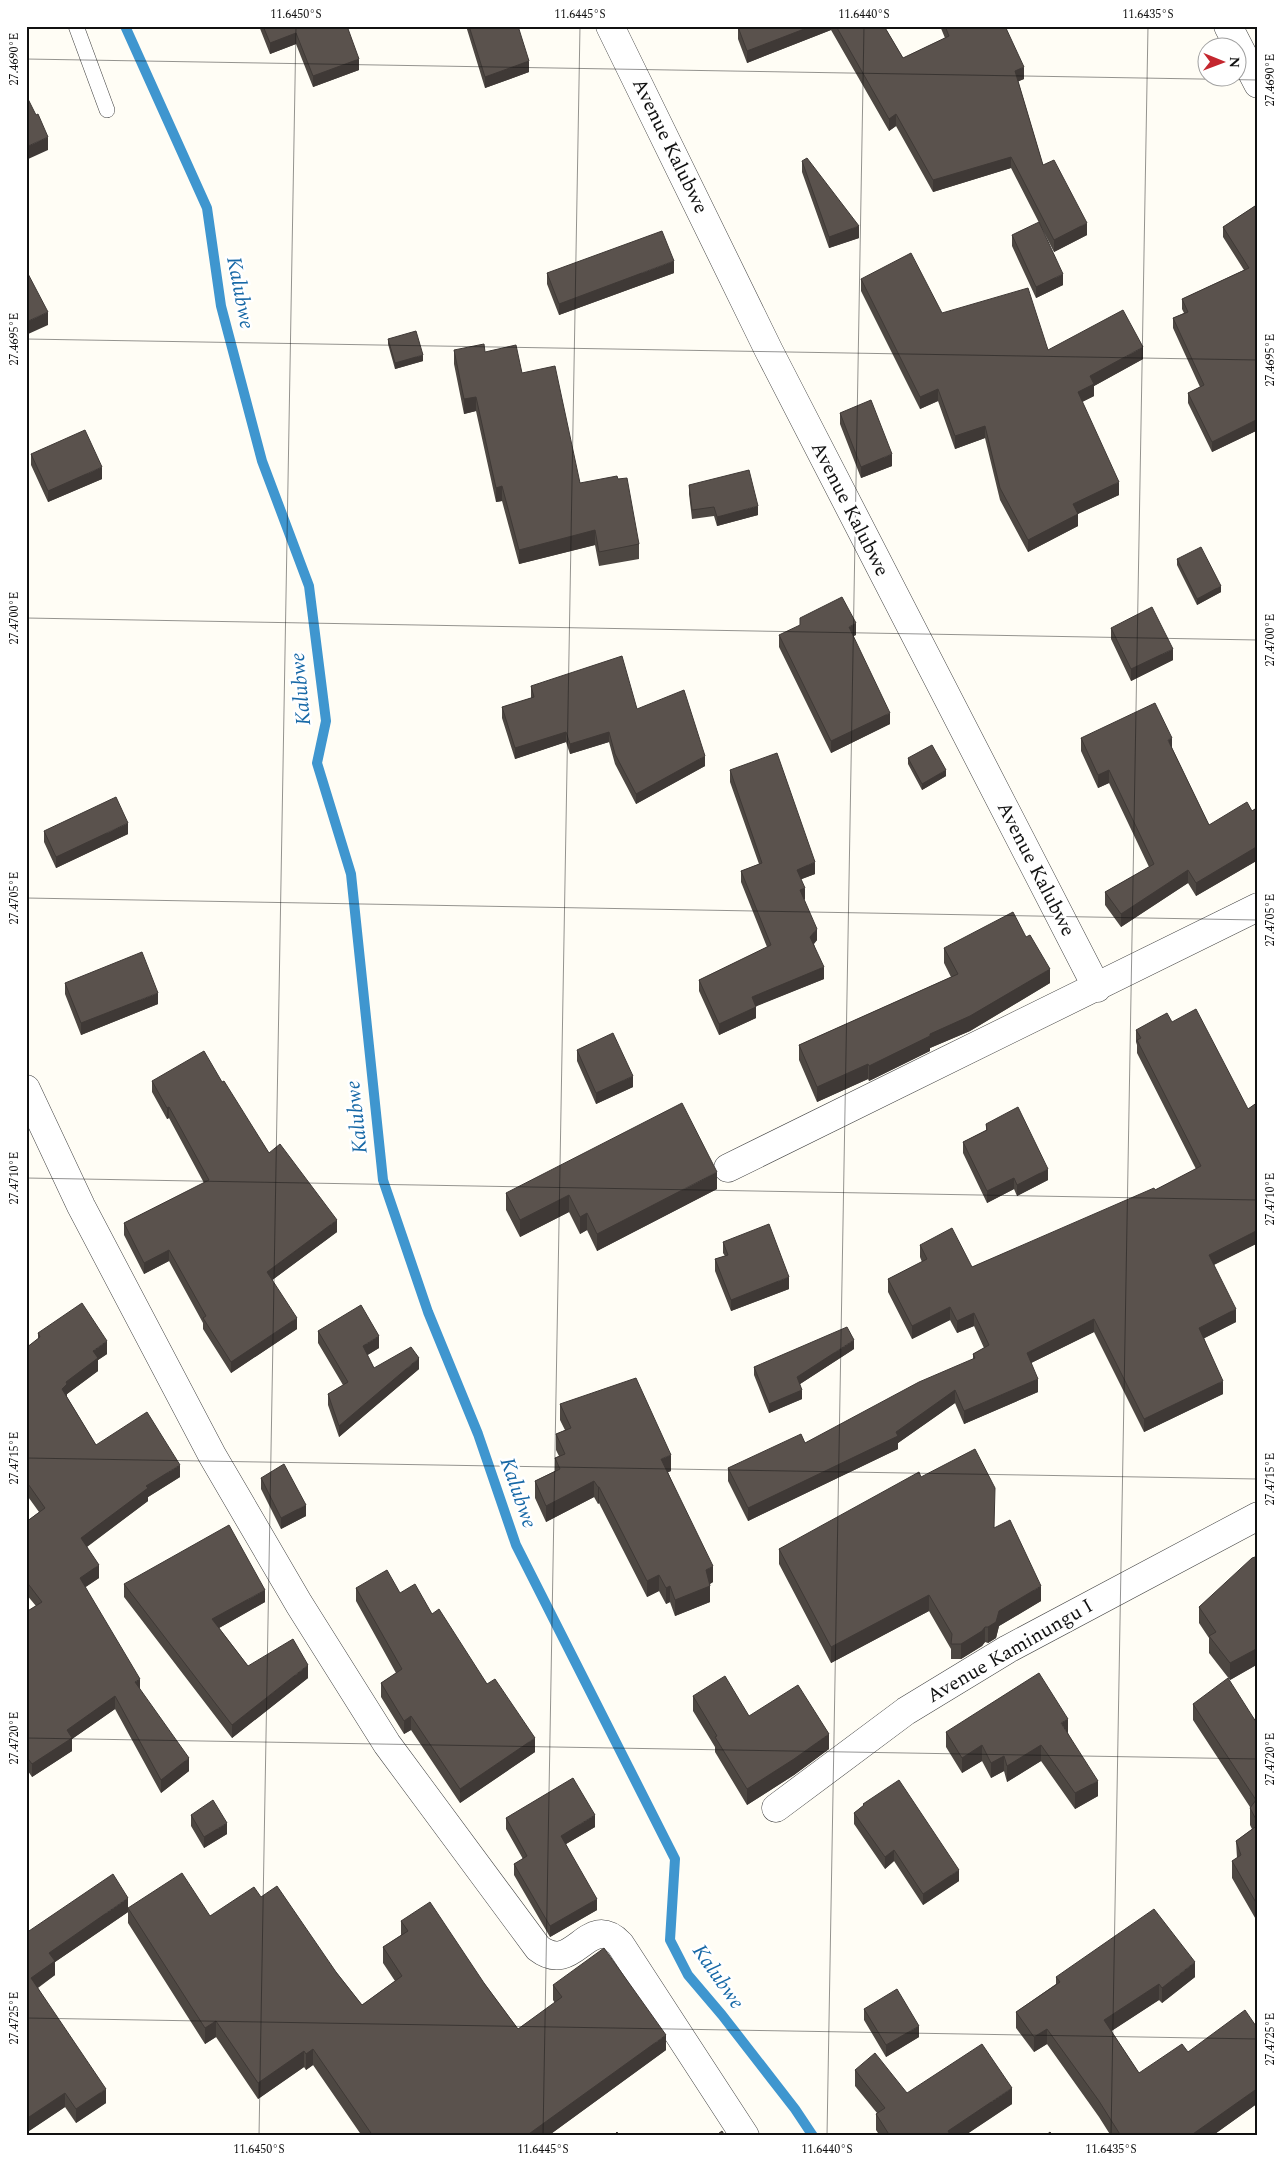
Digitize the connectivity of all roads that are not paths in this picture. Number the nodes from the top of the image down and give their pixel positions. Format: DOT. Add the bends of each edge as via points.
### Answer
graph roads {
  1 [pos="76,26"];
  2 [pos="610,26"];
  3 [pos="1228,26"];
  4 [pos="1258,84"];
  5 [pos="107,110"];
  6 [pos="1258,907"];
  7 [pos="1097,988"];
  8 [pos="26,1089"];
  9 [pos="728,1168"];
  10 [pos="1258,1516"];
  11 [pos="776,1808"];
  12 [pos="745,2136"];
  1 -- 5 [label="lane"];
  2 -- 7 [label="street, Avenue Kalubwe" via="769,351"];
  3 -- 4 [label="street"];
  6 -- 7 [label="street"];
  7 -- 9 [label="street"];
  8 -- 12 [label="street" via="82,1206 212,1456 299,1604 387,1744 546,1955 565,1954 600,1934 607,1934 620,1944"];
  10 -- 11 [label="street, Avenue Kaminungu I" via="1008,1649 906,1711"];
}
